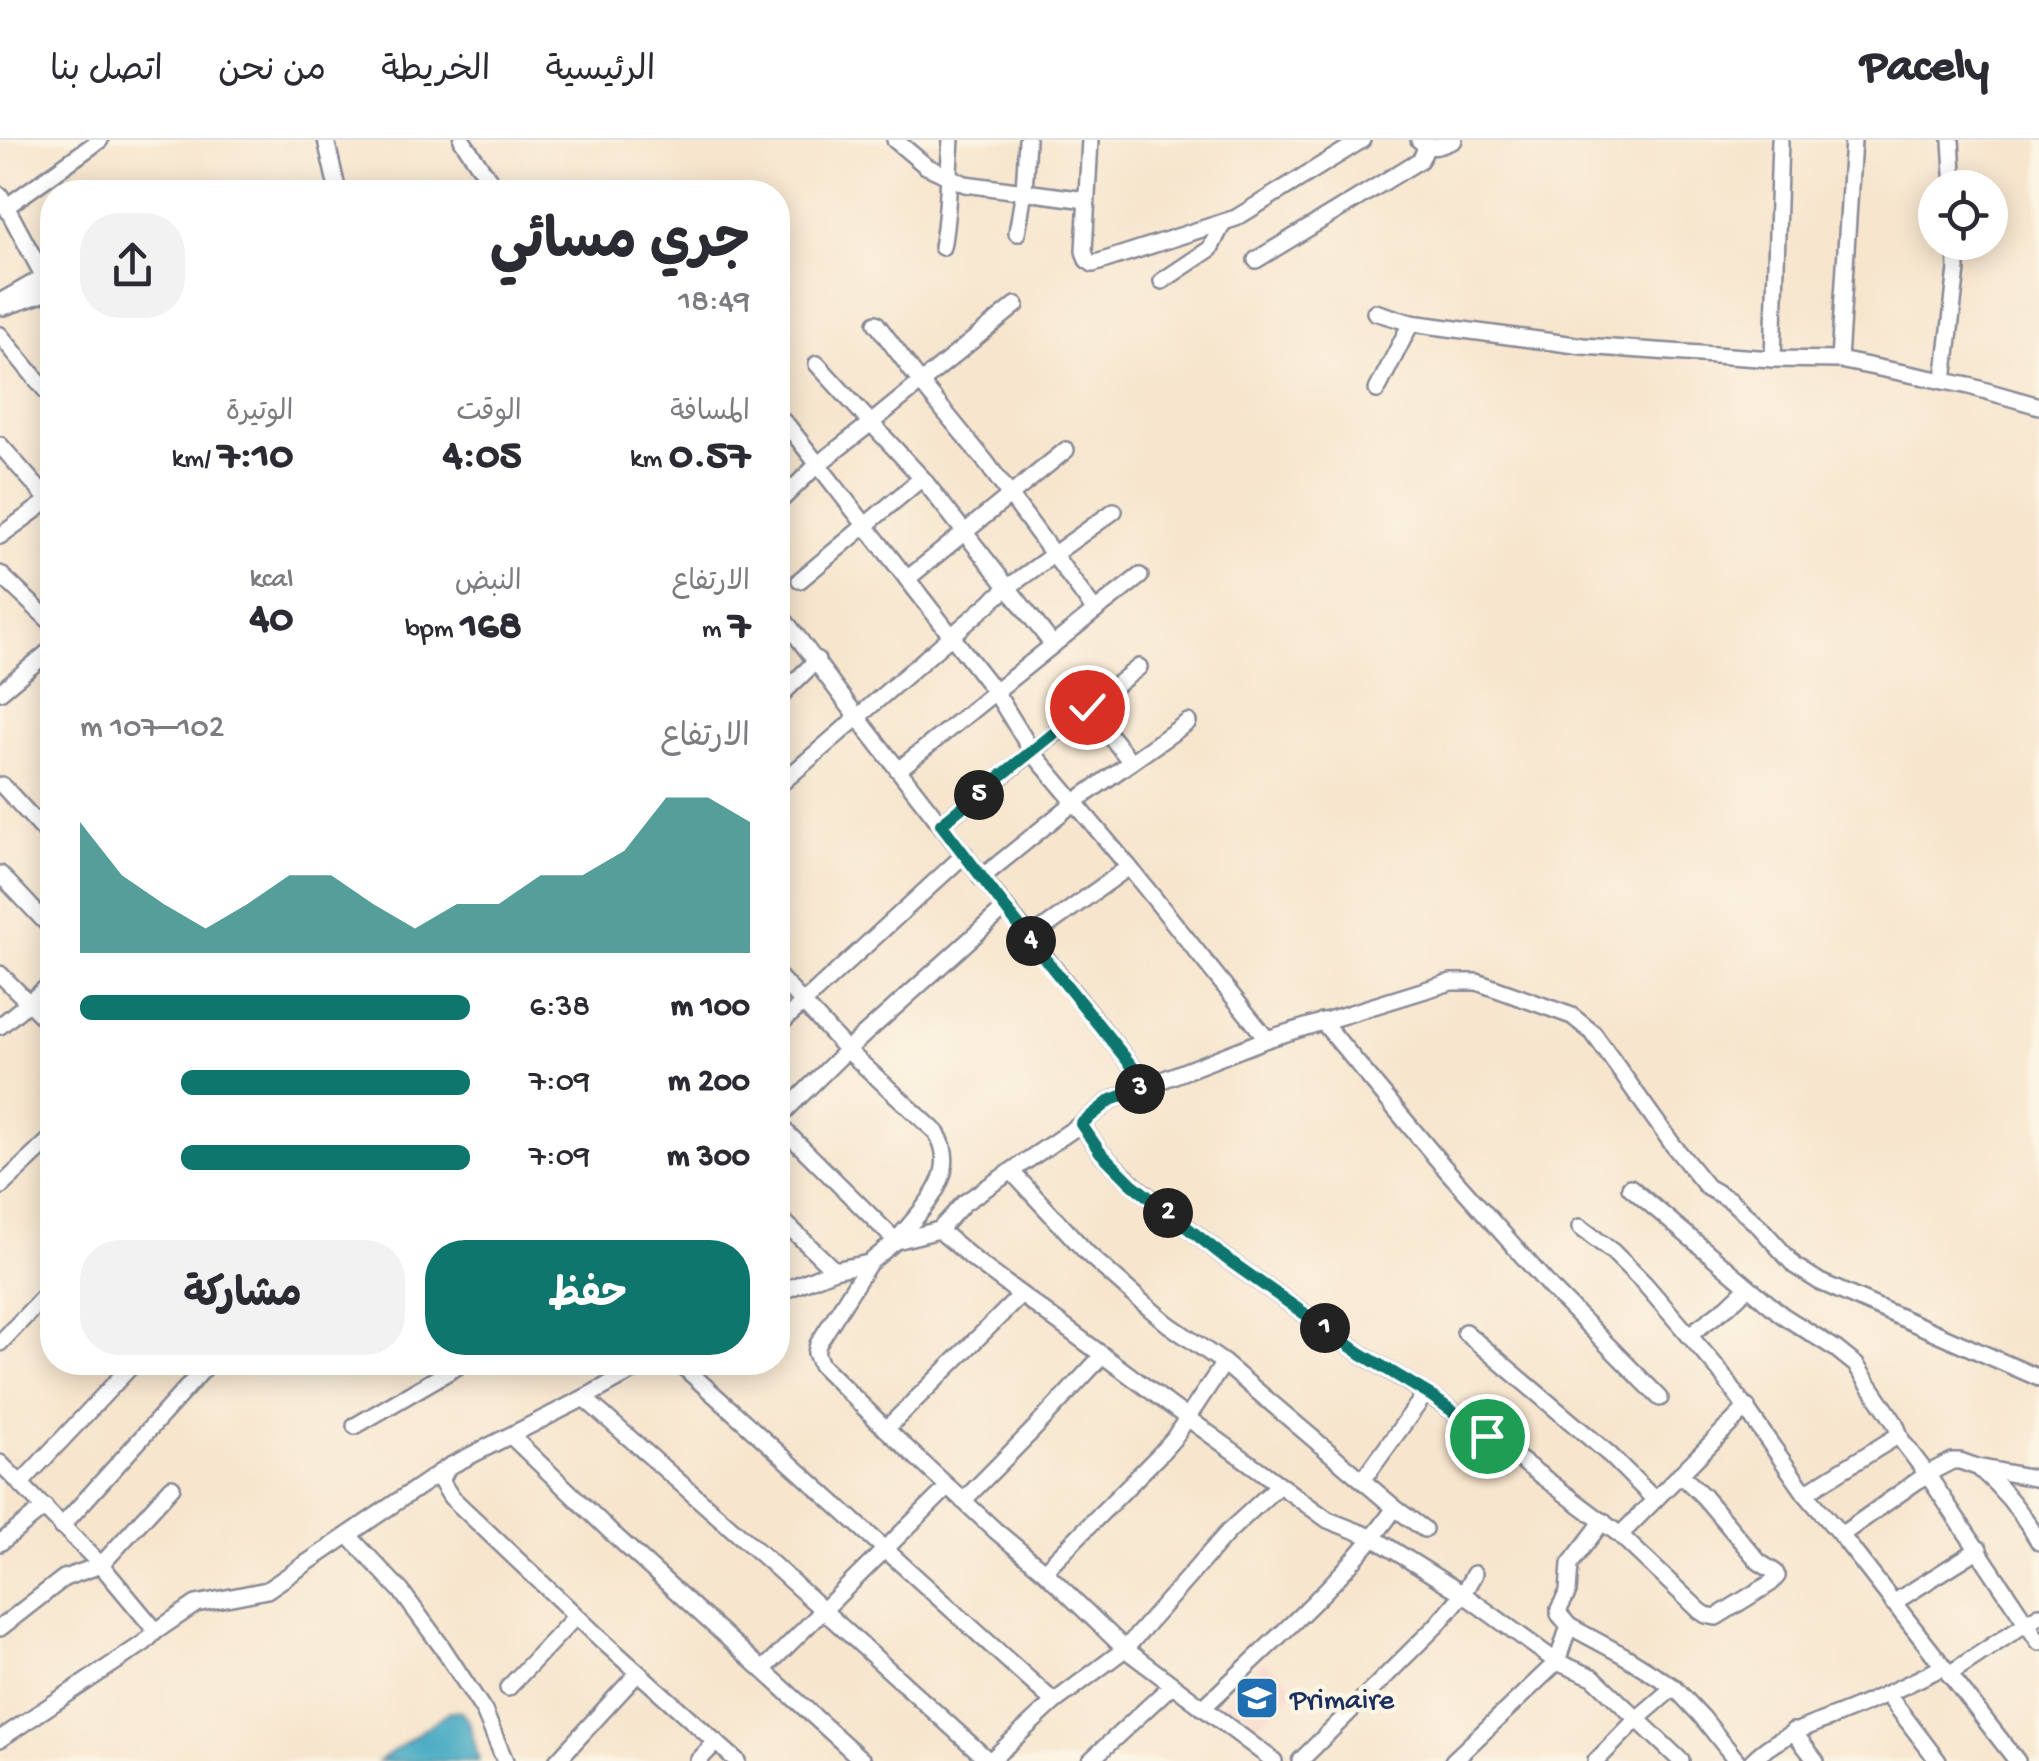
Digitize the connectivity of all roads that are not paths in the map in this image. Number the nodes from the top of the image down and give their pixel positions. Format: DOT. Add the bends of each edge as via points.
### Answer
graph roads {
  1 [pos="100,140"];
  2 [pos="326,140"];
  3 [pos="462,140"];
  4 [pos="894,140"];
  5 [pos="952,140"];
  6 [pos="1027,140"];
  7 [pos="1362,140"];
  8 [pos="1454,140"];
  9 [pos="1780,140"];
  10 [pos="1853,140"];
  11 [pos="1951,140"];
  12 [pos="1092,141"];
  13 [pos="1422,143"];
  14 [pos="1953,170"];
  15 [pos="948,178"];
  16 [pos="335,180"];
  17 [pos="489,180"];
  18 [pos="1024,192"];
  19 [pos="1086,200"];
  20 [pos="3,201"];
  21 [pos="1222,223"];
  22 [pos="1018,232"];
  23 [pos="942,247"];
  24 [pos="1256,260"];
  25 [pos="1957,260"];
  26 [pos="40,262"];
  27 [pos="40,280"];
  28 [pos="1162,281"];
  29 [pos="40,295"];
  30 [pos="0,305"];
  31 [pos="1016,305"];
  32 [pos="1375,312"];
  33 [pos="876,323"];
  34 [pos="1410,323"];
  35 [pos="0,335"];
  36 [pos="1773,359"];
  37 [pos="1839,360"];
  38 [pos="817,364"];
  39 [pos="1944,381"];
  40 [pos="40,383"];
  41 [pos="921,383"];
  42 [pos="1377,390"];
  43 [pos="2039,406"];
  44 [pos="871,423"];
  45 [pos="790,432"];
  46 [pos="0,446"];
  47 [pos="1066,450"];
  48 [pos="817,465"];
  49 [pos="922,478"];
  50 [pos="40,489"];
  51 [pos="790,491"];
  52 [pos="1010,495"];
  53 [pos="40,509"];
  54 [pos="1114,511"];
  55 [pos="866,526"];
  56 [pos="963,533"];
  57 [pos="0,536"];
  58 [pos="1054,554"];
  59 [pos="1140,576"];
  60 [pos="907,579"];
  61 [pos="800,580"];
  62 [pos="3,582"];
  63 [pos="1008,588"];
  64 [pos="1095,611"];
  65 [pos="40,614"];
  66 [pos="790,627"];
  67 [pos="950,635"];
  68 [pos="1053,645"];
  69 [pos="40,658"];
  70 [pos="817,660"];
  71 [pos="1139,667"];
  72 [pos="790,686"];
  73 [pos="0,692"];
  74 [pos="996,693"];
  75 [pos="1087,707"];
  76 [pos="856,716"];
  77 [pos="1188,722"];
  78 [pos="1033,752"];
  79 [pos="1131,762"];
  80 [pos="898,770"];
  81 [pos="790,775"];
  82 [pos="2,786"];
  83 [pos="1076,802"];
  84 [pos="941,824"];
  85 [pos="40,827"];
  86 [pos="965,854"];
  87 [pos="1130,867"];
  88 [pos="0,874"];
  89 [pos="981,878"];
  90 [pos="1005,908"];
  91 [pos="40,916"];
  92 [pos="1029,939"];
  93 [pos="0,974"];
  94 [pos="790,989"];
  95 [pos="40,993"];
  96 [pos="28,1003"];
  97 [pos="803,1003"];
  98 [pos="40,1014"];
  99 [pos="790,1015"];
  100 [pos="1322,1021"];
  101 [pos="0,1026"];
  102 [pos="1268,1038"];
  103 [pos="847,1050"];
  104 [pos="1148,1086"];
  105 [pos="790,1109"];
  106 [pos="1081,1124"];
  107 [pos="790,1133"];
  108 [pos="40,1149"];
  109 [pos="1012,1172"];
  110 [pos="0,1187"];
  111 [pos="1630,1187"];
  112 [pos="1580,1227"];
  113 [pos="790,1228"];
  114 [pos="939,1230"];
  115 [pos="896,1242"];
  116 [pos="868,1263"];
  117 [pos="834,1270"];
  118 [pos="1748,1287"];
  119 [pos="790,1288"];
  120 [pos="1021,1294"];
  121 [pos="40,1300"];
  122 [pos="1465,1332"];
  123 [pos="1689,1335"];
  124 [pos="0,1342"];
  125 [pos="1102,1355"];
  126 [pos="1224,1363"];
  127 [pos="123,1375"];
  128 [pos="198,1375"];
  129 [pos="443,1375"];
  130 [pos="625,1375"];
  131 [pos="692,1375"];
  132 [pos="2039,1378"];
  133 [pos="1426,1393"];
  134 [pos="584,1398"];
  135 [pos="1660,1398"];
  136 [pos="1746,1408"];
  137 [pos="1186,1418"];
  138 [pos="355,1426"];
  139 [pos="886,1430"];
  140 [pos="1899,1435"];
  141 [pos="511,1436"];
  142 [pos="0,1463"];
  143 [pos="1977,1466"];
  144 [pos="448,1467"];
  145 [pos="1680,1474"];
  146 [pos="1928,1474"];
  147 [pos="1363,1480"];
  148 [pos="2039,1480"];
  149 [pos="20,1484"];
  150 [pos="1279,1485"];
  151 [pos="172,1487"];
  152 [pos="948,1487"];
  153 [pos="1805,1494"];
  154 [pos="1654,1498"];
  155 [pos="963,1501"];
  156 [pos="45,1507"];
  157 [pos="1395,1508"];
  158 [pos="1602,1522"];
  159 [pos="60,1526"];
  160 [pos="1424,1529"];
  161 [pos="1620,1535"];
  162 [pos="1841,1535"];
  163 [pos="350,1536"];
  164 [pos="1374,1538"];
  165 [pos="0,1542"];
  166 [pos="2039,1542"];
  167 [pos="885,1548"];
  168 [pos="1979,1550"];
  169 [pos="101,1565"];
  170 [pos="1044,1571"];
  171 [pos="1474,1574"];
  172 [pos="1463,1594"];
  173 [pos="1894,1603"];
  174 [pos="823,1610"];
  175 [pos="576,1616"];
  176 [pos="2033,1618"];
  177 [pos="1569,1626"];
  178 [pos="0,1628"];
  179 [pos="156,1631"];
  180 [pos="2039,1642"];
  181 [pos="1126,1649"];
  182 [pos="1556,1662"];
  183 [pos="764,1668"];
  184 [pos="1946,1671"];
  185 [pos="638,1673"];
  186 [pos="1172,1685"];
  187 [pos="1674,1687"];
  188 [pos="508,1688"];
  189 [pos="1887,1694"];
  190 [pos="1054,1702"];
  191 [pos="1203,1708"];
  192 [pos="1638,1718"];
  193 [pos="1793,1731"];
  194 [pos="0,1738"];
  195 [pos="716,1742"];
  196 [pos="1254,1756"];
  197 [pos="1750,1760"];
  198 [pos="505,1761"];
  199 [pos="557,1761"];
  200 [pos="698,1761"];
  201 [pos="737,1761"];
  202 [pos="863,1761"];
  203 [pos="990,1761"];
  204 [pos="1090,1761"];
  205 [pos="1274,1761"];
  206 [pos="1300,1761"];
  207 [pos="1453,1761"];
  208 [pos="1596,1761"];
  209 [pos="1681,1761"];
  210 [pos="1816,1761"];
  211 [pos="1938,1761"];
  212 [pos="2017,1761"];
  1 -- 20 [label="street"];
  2 -- 16 [label="street"];
  3 -- 17 [label="street"];
  4 -- 15 [label="street"];
  5 -- 15 [label="street"];
  6 -- 18 [label="street"];
  7 -- 21 [label="street"];
  8 -- 13 [label="street" via="1435,148"];
  9 -- 36 [label="street"];
  10 -- 37 [label="street"];
  11 -- 14 [label="street"];
  12 -- 19 [label="street"];
  13 -- 24 [label="street" via="1420,160"];
  15 -- 18 [label="street"];
  15 -- 23 [label="street"];
  18 -- 19 [label="street"];
  18 -- 22 [label="street"];
  19 -- 21 [label="street" via="1084,251 1093,264"];
  20 -- 26 [label="street"];
  21 -- 28 [label="street" via="1210,249"];
  25 -- 39 [label="street"];
  27 -- 30 [label="street"];
  29 -- 30 [label="street"];
  31 -- 41 [label="street"];
  32 -- 34 [label="street"];
  33 -- 41 [label="street"];
  34 -- 36 [label="street" via="1583,346"];
  34 -- 42 [label="street"];
  35 -- 40 [label="street"];
  36 -- 37 [label="street"];
  37 -- 39 [label="street"];
  38 -- 44 [label="street"];
  39 -- 43 [label="street"];
  41 -- 44 [label="street"];
  41 -- 52 [label="street"];
  44 -- 48 [label="street"];
  44 -- 49 [label="street"];
  45 -- 48 [label="street"];
  46 -- 50 [label="street"];
  47 -- 52 [label="street"];
  48 -- 51 [label="street"];
  48 -- 55 [label="street"];
  49 -- 55 [label="street"];
  49 -- 56 [label="street"];
  52 -- 56 [label="street"];
  52 -- 58 [label="street"];
  53 -- 57 [label="street"];
  54 -- 58 [label="street"];
  55 -- 60 [label="street"];
  55 -- 61 [label="street"];
  56 -- 60 [label="street"];
  56 -- 63 [label="street"];
  58 -- 63 [label="street"];
  58 -- 64 [label="street"];
  59 -- 64 [label="street"];
  60 -- 67 [label="street"];
  62 -- 65 [label="street"];
  63 -- 67 [label="street"];
  63 -- 68 [label="street"];
  64 -- 68 [label="street"];
  66 -- 70 [label="street"];
  67 -- 74 [label="street"];
  67 -- 76 [label="street"];
  68 -- 74 [label="street"];
  69 -- 73 [label="street"];
  70 -- 72 [label="street"];
  70 -- 76 [label="street"];
  71 -- 75 [label="street"];
  74 -- 78 [label="street"];
  74 -- 80 [label="street"];
  75 -- 78 [label="street"];
  75 -- 79 [label="street"];
  76 -- 80 [label="street"];
  76 -- 81 [label="street"];
  77 -- 79 [label="street"];
  78 -- 83 [label="street"];
  78 -- 84 [label="street"];
  79 -- 83 [label="street"];
  80 -- 84 [label="street"];
  82 -- 85 [label="street"];
  83 -- 87 [label="street"];
  83 -- 89 [label="street"];
  84 -- 86 [label="street"];
  86 -- 89 [label="street"];
  86 -- 97 [label="street"];
  87 -- 92 [label="street"];
  87 -- 102 [label="street"];
  88 -- 91 [label="street"];
  89 -- 90 [label="street"];
  90 -- 92 [label="street"];
  90 -- 103 [label="street"];
  92 -- 104 [label="street"];
  93 -- 96 [label="street"];
  94 -- 97 [label="street"];
  95 -- 96 [label="street"];
  96 -- 98 [label="street"];
  96 -- 101 [label="street"];
  97 -- 99 [label="street"];
  97 -- 103 [label="street"];
  100 -- 102 [label="street"];
  100 -- 132 [label="street" via="1451,982 1478,982 1572,1016 1593,1033 1707,1186 1760,1227 1794,1266"];
  100 -- 135 [label="street" via="1539,1275"];
  102 -- 104 [label="street"];
  103 -- 105 [label="street"];
  103 -- 115 [label="street" via="944,1144 939,1187"];
  104 -- 106 [label="street" via="1111,1100"];
  106 -- 109 [label="street"];
  106 -- 133 [label="street" via="1132,1184 1227,1259"];
  107 -- 115 [label="street"];
  108 -- 110 [label="street"];
  109 -- 114 [label="street" via="964,1203"];
  109 -- 126 [label="street" via="1088,1254"];
  111 -- 118 [label="street"];
  112 -- 123 [label="street" via="1644,1283"];
  113 -- 117 [label="street"];
  114 -- 115 [label="street"];
  114 -- 120 [label="street"];
  115 -- 116 [label="street"];
  116 -- 117 [label="street"];
  116 -- 139 [label="street" via="816,1353"];
  117 -- 119 [label="street"];
  118 -- 123 [label="street"];
  118 -- 140 [label="street" via="1856,1365"];
  120 -- 125 [label="street"];
  120 -- 139 [label="street"];
  121 -- 124 [label="street"];
  122 -- 154 [label="street"];
  123 -- 136 [label="street"];
  125 -- 137 [label="street"];
  125 -- 155 [label="street"];
  126 -- 137 [label="street"];
  126 -- 147 [label="street"];
  127 -- 149 [label="street"];
  128 -- 159 [label="street"];
  129 -- 138 [label="street"];
  130 -- 134 [label="street"];
  131 -- 167 [label="street"];
  133 -- 147 [label="street"];
  133 -- 158 [label="street"];
  134 -- 141 [label="street"];
  134 -- 174 [label="street"];
  136 -- 145 [label="street"];
  136 -- 153 [label="street"];
  137 -- 150 [label="street"];
  137 -- 170 [label="street" via="1159,1455"];
  139 -- 152 [label="street"];
  140 -- 146 [label="street"];
  140 -- 153 [label="street"];
  141 -- 144 [label="street"];
  141 -- 183 [label="street"];
  142 -- 149 [label="street"];
  143 -- 146 [label="street" via="1952,1461"];
  143 -- 148 [label="street"];
  143 -- 166 [label="street"];
  144 -- 163 [label="street"];
  144 -- 175 [label="street" via="441,1481 450,1497"];
  145 -- 154 [label="street"];
  145 -- 161 [label="street" via="1776,1580 1712,1617"];
  146 -- 162 [label="street"];
  146 -- 168 [label="street"];
  147 -- 157 [label="street"];
  149 -- 156 [label="street"];
  150 -- 164 [label="street" via="1328,1520"];
  150 -- 181 [label="street" via="1228,1532"];
  151 -- 169 [label="street"];
  152 -- 155 [label="street"];
  152 -- 167 [label="street"];
  153 -- 162 [label="street"];
  154 -- 161 [label="street"];
  155 -- 170 [label="street"];
  156 -- 159 [label="street"];
  156 -- 165 [label="street"];
  157 -- 160 [label="street"];
  157 -- 164 [label="street"];
  158 -- 161 [label="street"];
  158 -- 177 [label="street" via="1570,1564 1559,1609"];
  159 -- 169 [label="street"];
  162 -- 173 [label="street"];
  163 -- 179 [label="street" via="267,1590 196,1604"];
  163 -- 198 [label="street" via="442,1647 484,1710"];
  164 -- 172 [label="street"];
  164 -- 191 [label="street"];
  167 -- 174 [label="street"];
  167 -- 190 [label="street"];
  168 -- 173 [label="street"];
  168 -- 176 [label="street"];
  169 -- 178 [label="street" via="64,1578"];
  169 -- 179 [label="street"];
  170 -- 181 [label="street"];
  171 -- 172 [label="street"];
  172 -- 182 [label="street"];
  172 -- 206 [label="street"];
  173 -- 184 [label="street"];
  174 -- 183 [label="street"];
  174 -- 203 [label="street"];
  175 -- 185 [label="street"];
  175 -- 188 [label="street"];
  176 -- 180 [label="street"];
  176 -- 184 [label="street"];
  177 -- 182 [label="street"];
  177 -- 187 [label="street"];
  179 -- 194 [label="street"];
  181 -- 186 [label="street"];
  181 -- 190 [label="street"];
  182 -- 192 [label="street" via="1594,1677"];
  182 -- 207 [label="street"];
  183 -- 202 [label="street"];
  184 -- 189 [label="street"];
  184 -- 212 [label="street"];
  185 -- 195 [label="street"];
  185 -- 199 [label="street"];
  186 -- 191 [label="street"];
  186 -- 204 [label="street"];
  187 -- 192 [label="street"];
  187 -- 197 [label="street"];
  189 -- 193 [label="street"];
  189 -- 211 [label="street"];
  190 -- 203 [label="street"];
  191 -- 196 [label="street"];
  192 -- 208 [label="street"];
  192 -- 209 [label="street"];
  193 -- 197 [label="street"];
  193 -- 210 [label="street"];
  195 -- 200 [label="street"];
  195 -- 201 [label="street"];
  196 -- 205 [label="street"];
}
